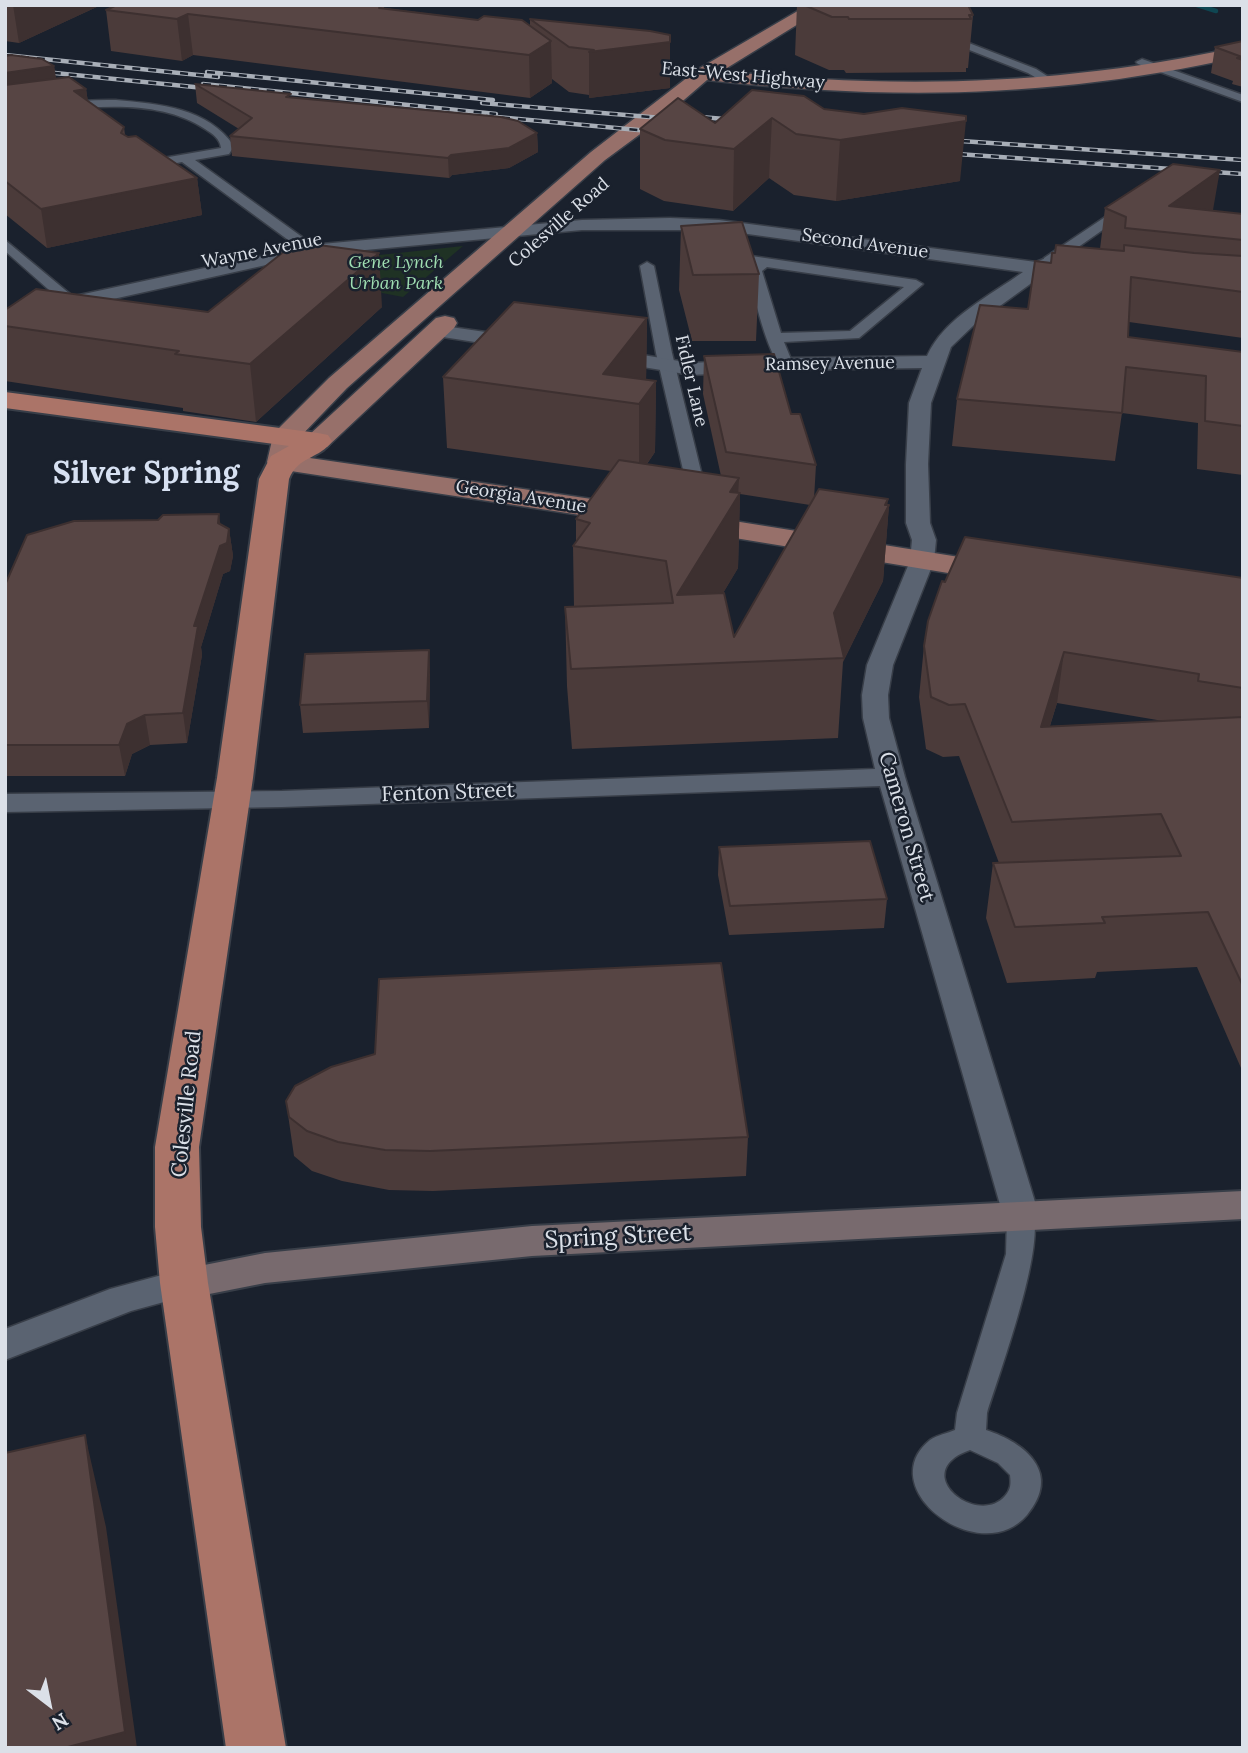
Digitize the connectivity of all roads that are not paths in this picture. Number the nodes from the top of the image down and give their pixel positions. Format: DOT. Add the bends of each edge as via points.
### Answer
graph roads {
  1 [pos="821,5"];
  2 [pos="838,13"];
  3 [pos="934,33"];
  4 [pos="1243,40"];
  5 [pos="1243,51"];
  6 [pos="1151,66"];
  7 [pos="678,71"];
  8 [pos="703,74"];
  9 [pos="732,78"];
  10 [pos="1049,81"];
  11 [pos="1243,99"];
  12 [pos="5,115"];
  13 [pos="638,151"];
  14 [pos="184,158"];
  15 [pos="134,167"];
  16 [pos="1139,199"];
  17 [pos="565,218"];
  18 [pos="517,227"];
  19 [pos="5,244"];
  20 [pos="305,245"];
  21 [pos="520,257"];
  22 [pos="764,262"];
  23 [pos="1043,265"];
  24 [pos="647,266"];
  25 [pos="714,267"];
  26 [pos="1095,272"];
  27 [pos="67,297"];
  28 [pos="5,306"];
  29 [pos="458,312"];
  30 [pos="5,317"];
  31 [pos="437,331"];
  32 [pos="775,338"];
  33 [pos="537,345"];
  34 [pos="589,352"];
  35 [pos="932,362"];
  36 [pos="666,363"];
  37 [pos="785,364"];
  38 [pos="5,400"];
  39 [pos="5,421"];
  40 [pos="318,441"];
  41 [pos="347,445"];
  42 [pos="284,449"];
  43 [pos="382,451"];
  44 [pos="667,507"];
  45 [pos="923,551"];
  46 [pos="1030,566"];
  47 [pos="891,778"];
  48 [pos="230,799"];
  49 [pos="5,803"];
  50 [pos="1243,1205"];
  51 [pos="1021,1215"];
  52 [pos="184,1283"];
  53 [pos="5,1345"];
  54 [pos="971,1438"];
  55 [pos="256,1748"];
  1 -- 8 [label="main road, Colesville Road"];
  2 -- 9 [label="main road"];
  3 -- 10 [label="street"];
  4 -- 6 [label="main road, East-West Highway"];
  5 -- 6 [label="main road, East-West Highway"];
  6 -- 10 [label="main road, East-West Highway"];
  6 -- 11 [label="street"];
  7 -- 8 [label="main road, East-West Highway"];
  8 -- 9 [label="main road, East-West Highway"];
  8 -- 18 [label="main road, Colesville Road"];
  9 -- 10 [label="main road, East-West Highway" via="865,86"];
  9 -- 13 [label="main road"];
  12 -- 14 [label="street" via="82,104 153,108 184,115 224,136 225,151"];
  14 -- 15 [label="street"];
  14 -- 20 [label="street"];
  16 -- 23 [label="street"];
  17 -- 18 [label="street, Second Avenue"];
  17 -- 21 [label="main road, Colesville Road"];
  17 -- 23 [label="street, Second Avenue" via="719,225"];
  18 -- 20 [label="street, Wayne Avenue"];
  18 -- 42 [label="main road, Colesville Road" via="338,383"];
  19 -- 27 [label="street"];
  20 -- 27 [label="street, Wayne Avenue"];
  22 -- 25 [label="street" via="712,254"];
  22 -- 32 [label="street" via="755,270"];
  22 -- 32 [label="street" via="916,284 854,335"];
  23 -- 26 [label="street, Second Avenue"];
  23 -- 35 [label="street" via="968,320"];
  24 -- 36 [label="street, Fidler Lane"];
  27 -- 28 [label="street, Wayne Avenue"];
  27 -- 30 [label="street, Wayne Avenue"];
  29 -- 31 [label="main road"];
  31 -- 33 [label="street"];
  31 -- 40 [label="main road"];
  32 -- 37 [label="street"];
  34 -- 36 [label="street, Ramsey Avenue"];
  35 -- 37 [label="street, Ramsey Avenue"];
  35 -- 45 [label="street" via="920,403 918,523"];
  36 -- 37 [label="street, Ramsey Avenue" via="691,369"];
  36 -- 44 [label="street, Fidler Lane"];
  38 -- 42 [label="highway, Georgia Avenue"];
  39 -- 42 [label="highway, Georgia Avenue"];
  40 -- 41 [label="main road"];
  40 -- 42 [label="highway"];
  42 -- 44 [label="main road, Georgia Avenue" via="613,511 633,503"];
  42 -- 48 [label="highway, Colesville Road" via="274,479"];
  43 -- 44 [label="main road, Georgia Avenue"];
  44 -- 45 [label="main road, Georgia Avenue"];
  44 -- 45 [label="main road, Georgia Avenue" via="781,517"];
  45 -- 46 [label="main road, Georgia Avenue"];
  45 -- 47 [label="street, Cameron Street" via="880,665 875,695"];
  47 -- 48 [label="street, Fenton Street"];
  47 -- 51 [label="street, Cameron Street"];
  48 -- 49 [label="street, Fenton Street"];
  48 -- 52 [label="highway, Colesville Road" via="177,1147"];
  50 -- 51 [label="main road, Spring Street"];
  51 -- 52 [label="main road, Spring Street" via="532,1241 265,1268"];
  51 -- 54 [label="street, Cameron Street" via="1020,1254 972,1413"];
  52 -- 53 [label="street, Spring Street" via="122,1299"];
  52 -- 55 [label="highway, Colesville Road"];
}
